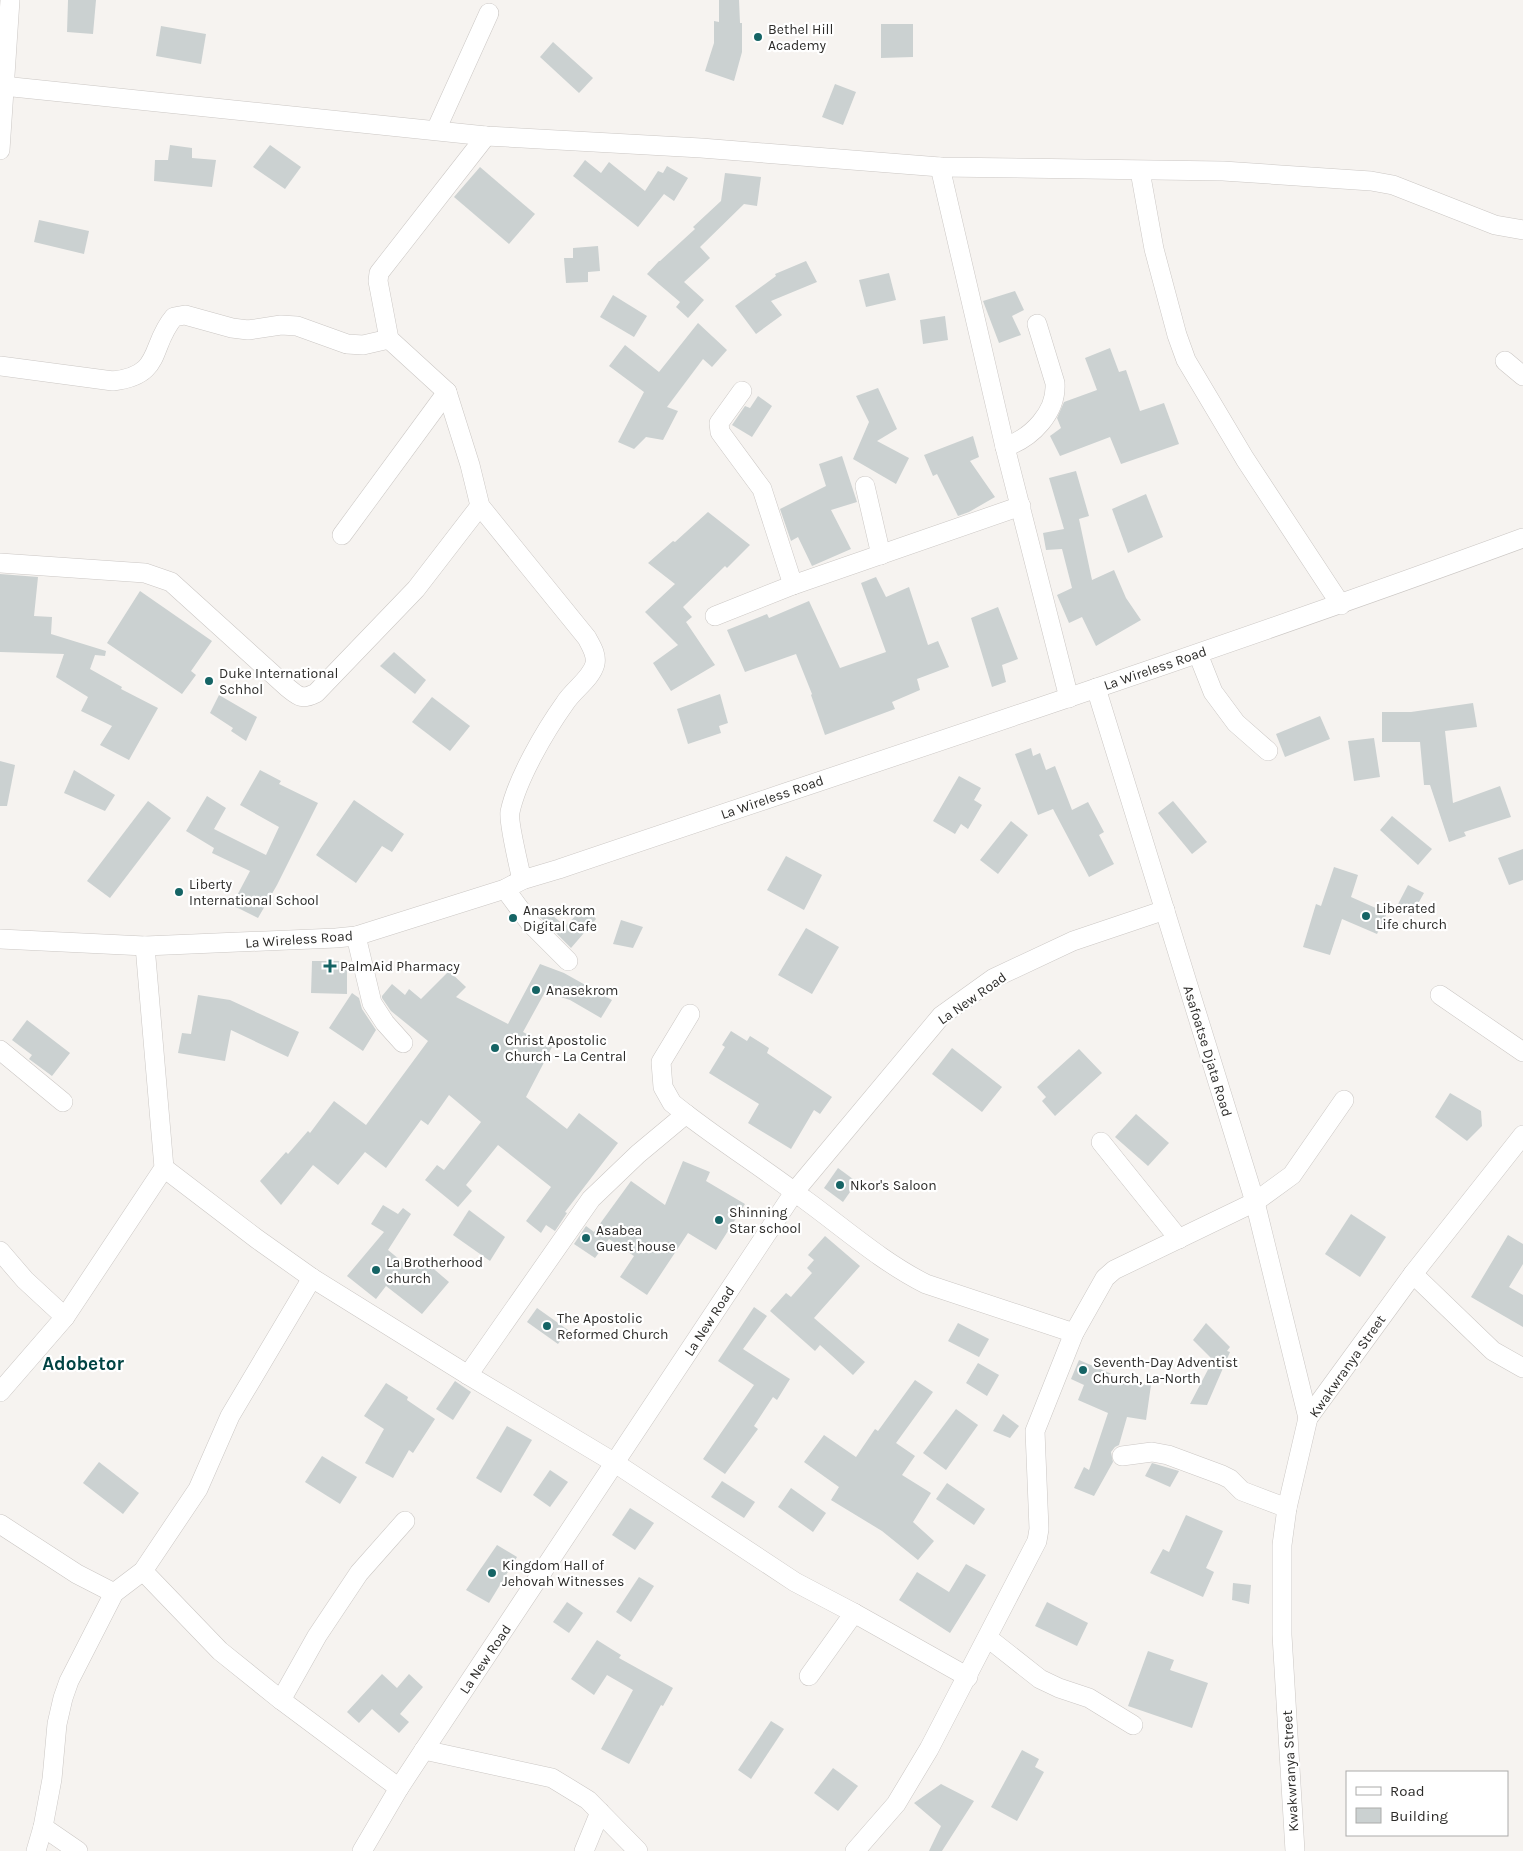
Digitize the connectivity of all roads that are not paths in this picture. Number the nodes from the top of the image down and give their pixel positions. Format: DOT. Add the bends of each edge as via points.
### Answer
graph roads {
  1 [pos="10,0"];
  2 [pos="489,13"];
  3 [pos="3,86"];
  4 [pos="436,130"];
  5 [pos="486,136"];
  6 [pos="0,150"];
  7 [pos="940,167"];
  8 [pos="1140,171"];
  9 [pos="1523,230"];
  10 [pos="1037,324"];
  11 [pos="390,338"];
  12 [pos="1505,361"];
  13 [pos="0,366"];
  14 [pos="1523,376"];
  15 [pos="742,391"];
  16 [pos="448,392"];
  17 [pos="1005,447"];
  18 [pos="865,486"];
  19 [pos="480,506"];
  20 [pos="1021,506"];
  21 [pos="342,535"];
  22 [pos="1523,538"];
  23 [pos="881,555"];
  24 [pos="0,563"];
  25 [pos="793,585"];
  26 [pos="1341,605"];
  27 [pos="715,616"];
  28 [pos="1198,654"];
  29 [pos="1096,688"];
  30 [pos="1069,698"];
  31 [pos="1268,751"];
  32 [pos="522,880"];
  33 [pos="505,889"];
  34 [pos="1165,910"];
  35 [pos="356,936"];
  36 [pos="0,939"];
  37 [pos="145,946"];
  38 [pos="568,961"];
  39 [pos="1440,995"];
  40 [pos="690,1014"];
  41 [pos="403,1043"];
  42 [pos="0,1050"];
  43 [pos="1523,1052"];
  44 [pos="1344,1100"];
  45 [pos="63,1102"];
  46 [pos="686,1114"];
  47 [pos="1523,1135"];
  48 [pos="1101,1142"];
  49 [pos="164,1168"];
  50 [pos="795,1191"];
  51 [pos="1255,1202"];
  52 [pos="1179,1239"];
  53 [pos="0,1251"];
  54 [pos="1413,1274"];
  55 [pos="312,1278"];
  56 [pos="64,1317"];
  57 [pos="1074,1333"];
  58 [pos="1523,1368"];
  59 [pos="468,1376"];
  60 [pos="0,1392"];
  61 [pos="1308,1418"];
  62 [pos="1122,1456"];
  63 [pos="615,1463"];
  64 [pos="1287,1508"];
  65 [pos="405,1521"];
  66 [pos="0,1524"];
  67 [pos="143,1571"];
  68 [pos="114,1593"];
  69 [pos="854,1613"];
  70 [pos="988,1638"];
  71 [pos="809,1676"];
  72 [pos="968,1677"];
  73 [pos="280,1700"];
  74 [pos="1133,1725"];
  75 [pos="424,1750"];
  76 [pos="399,1788"];
  77 [pos="600,1812"];
  78 [pos="43,1827"];
  79 [pos="36,1851"];
  80 [pos="78,1851"];
  81 [pos="362,1851"];
  82 [pos="584,1851"];
  83 [pos="638,1851"];
  84 [pos="855,1851"];
  85 [pos="1295,1851"];
  1 -- 3 [label="street"];
  2 -- 4 [label="street"];
  3 -- 4 [label="street"];
  3 -- 6 [label="street"];
  4 -- 5 [label="street"];
  5 -- 7 [label="street" via="701,148"];
  5 -- 11 [label="street" via="379,273"];
  7 -- 8 [label="street"];
  7 -- 17 [label="street"];
  8 -- 9 [label="street" via="1223,171 1393,184 1495,225"];
  8 -- 26 [label="street" via="1154,249 1186,360 1245,459"];
  10 -- 17 [label="street" via="1056,391 1042,422 1018,443"];
  11 -- 13 [label="street" via="363,345 347,344 297,326 248,330 185,315 174,317 167,326 154,360 128,380 113,381"];
  11 -- 16 [label="street"];
  12 -- 14 [label="street"];
  15 -- 25 [label="street" via="719,423 720,432 762,489"];
  16 -- 19 [label="street"];
  16 -- 21 [label="street"];
  17 -- 20 [label="street"];
  18 -- 23 [label="street"];
  19 -- 24 [label="street" via="416,589 316,693 306,698 298,697 171,582 145,573"];
  19 -- 32 [label="street" via="587,638 594,652 595,663 591,672 565,701 551,725 522,777 509,814"];
  20 -- 23 [label="street"];
  20 -- 30 [label="street"];
  22 -- 26 [label="street, La Wireless Road"];
  23 -- 25 [label="street"];
  25 -- 27 [label="street"];
  26 -- 28 [label="street, La Wireless Road"];
  28 -- 29 [label="street, La Wireless Road"];
  28 -- 31 [label="street" via="1213,692 1236,723"];
  29 -- 30 [label="street, La Wireless Road"];
  29 -- 34 [label="street, Asafoatse Djata Road"];
  30 -- 32 [label="street, La Wireless Road"];
  32 -- 33 [label="street, La Wireless Road"];
  33 -- 35 [label="street, La Wireless Road"];
  33 -- 38 [label="street" via="530,923"];
  34 -- 50 [label="street, La New Road" via="1073,941 994,978 941,1016"];
  34 -- 51 [label="street, Asafoatse Djata Road"];
  35 -- 37 [label="street, La Wireless Road"];
  35 -- 41 [label="street" via="372,1003"];
  36 -- 37 [label="street, La Wireless Road"];
  37 -- 49 [label="street"];
  39 -- 43 [label="street"];
  40 -- 46 [label="street" via="661,1062 662,1087 672,1103"];
  42 -- 45 [label="street"];
  44 -- 51 [label="street" via="1292,1175"];
  46 -- 50 [label="street"];
  46 -- 59 [label="street" via="591,1199"];
  47 -- 54 [label="street, Kwakwranya Street"];
  48 -- 52 [label="street"];
  49 -- 55 [label="street"];
  49 -- 56 [label="street"];
  50 -- 57 [label="street" via="905,1274 926,1284"];
  50 -- 63 [label="street, La New Road"];
  51 -- 52 [label="street"];
  51 -- 61 [label="street, Asafoatse Djata Road"];
  52 -- 57 [label="street" via="1114,1270 1105,1278"];
  53 -- 56 [label="street"];
  54 -- 58 [label="street" via="1493,1350"];
  54 -- 61 [label="street, Kwakwranya Street"];
  55 -- 59 [label="street"];
  55 -- 67 [label="street" via="230,1416 198,1489"];
  56 -- 60 [label="street"];
  57 -- 70 [label="street" via="1035,1431 1039,1536"];
  59 -- 63 [label="street"];
  61 -- 64 [label="street, Kwakwranya Street"];
  62 -- 64 [label="street" via="1152,1452 1168,1455 1222,1475 1242,1491"];
  63 -- 69 [label="street" via="795,1582"];
  63 -- 75 [label="street, La New Road"];
  64 -- 85 [label="street, Kwakwranya Street" via="1282,1545 1282,1635"];
  65 -- 73 [label="street" via="359,1573"];
  66 -- 68 [label="street" via="77,1574"];
  67 -- 68 [label="street"];
  67 -- 73 [label="street" via="220,1651"];
  68 -- 78 [label="street" via="63,1698"];
  69 -- 71 [label="street"];
  69 -- 72 [label="street"];
  70 -- 72 [label="street"];
  70 -- 74 [label="street" via="1040,1678 1089,1698"];
  72 -- 84 [label="street" via="896,1804"];
  73 -- 76 [label="street"];
  75 -- 76 [label="street, La New Road"];
  75 -- 77 [label="street" via="552,1778 588,1800"];
  76 -- 81 [label="street, La New Road"];
  77 -- 82 [label="street"];
  77 -- 83 [label="street"];
  78 -- 79 [label="street"];
  78 -- 80 [label="street"];
}
